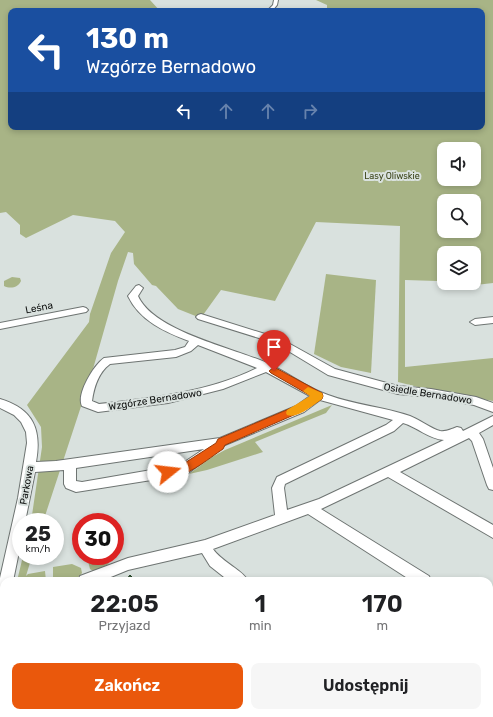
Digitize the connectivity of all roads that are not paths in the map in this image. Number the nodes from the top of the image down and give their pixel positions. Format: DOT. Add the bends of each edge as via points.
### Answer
graph roads {
  1 [pos="139,288"];
  2 [pos="83,310"];
  3 [pos="201,317"];
  4 [pos="493,320"];
  5 [pos="475,322"];
  6 [pos="0,326"];
  7 [pos="196,340"];
  8 [pos="266,367"];
  9 [pos="318,396"];
  10 [pos="0,403"];
  11 [pos="493,408"];
  12 [pos="399,418"];
  13 [pos="493,420"];
  14 [pos="471,432"];
  15 [pos="221,442"];
  16 [pos="70,463"];
  17 [pos="29,467"];
  18 [pos="388,471"];
  19 [pos="493,485"];
  20 [pos="309,508"];
  21 [pos="282,517"];
  22 [pos="493,532"];
  23 [pos="205,546"];
  24 [pos="7,577"];
  25 [pos="95,577"];
  26 [pos="235,577"];
  27 [pos="418,577"];
  1 -- 7 [label="street" via="133,296 135,302 159,325"];
  2 -- 6 [label="street, Leśna"];
  3 -- 11 [label="street, Osiedle Bernadowo" via="278,341 332,372 398,390 476,401"];
  4 -- 5 [label="street"];
  7 -- 8 [label="street"];
  7 -- 8 [label="street, Wzgórze Bernadowo" via="188,350 176,353 108,361 95,374 86,403 98,408 178,397 219,387"];
  8 -- 9 [label="street"];
  9 -- 12 [label="street"];
  9 -- 15 [label="street" via="300,409"];
  10 -- 17 [label="street, Parkowa" via="19,413 28,422 31,429 32,452"];
  12 -- 14 [label="street" via="414,422 437,435 450,436 459,430"];
  12 -- 21 [label="street" via="390,428 280,481 278,488"];
  13 -- 14 [label="street"];
  14 -- 18 [label="street"];
  14 -- 19 [label="street" via="477,439"];
  15 -- 16 [label="street"];
  15 -- 16 [label="street" via="220,446 183,470 82,487 70,484"];
  16 -- 17 [label="street"];
  17 -- 24 [label="street, Parkowa"];
  18 -- 20 [label="street"];
  18 -- 22 [label="street"];
  20 -- 21 [label="street"];
  20 -- 27 [label="street"];
  21 -- 23 [label="street"];
  23 -- 25 [label="street" via="128,564"];
  23 -- 26 [label="street" via="208,556"];
}
